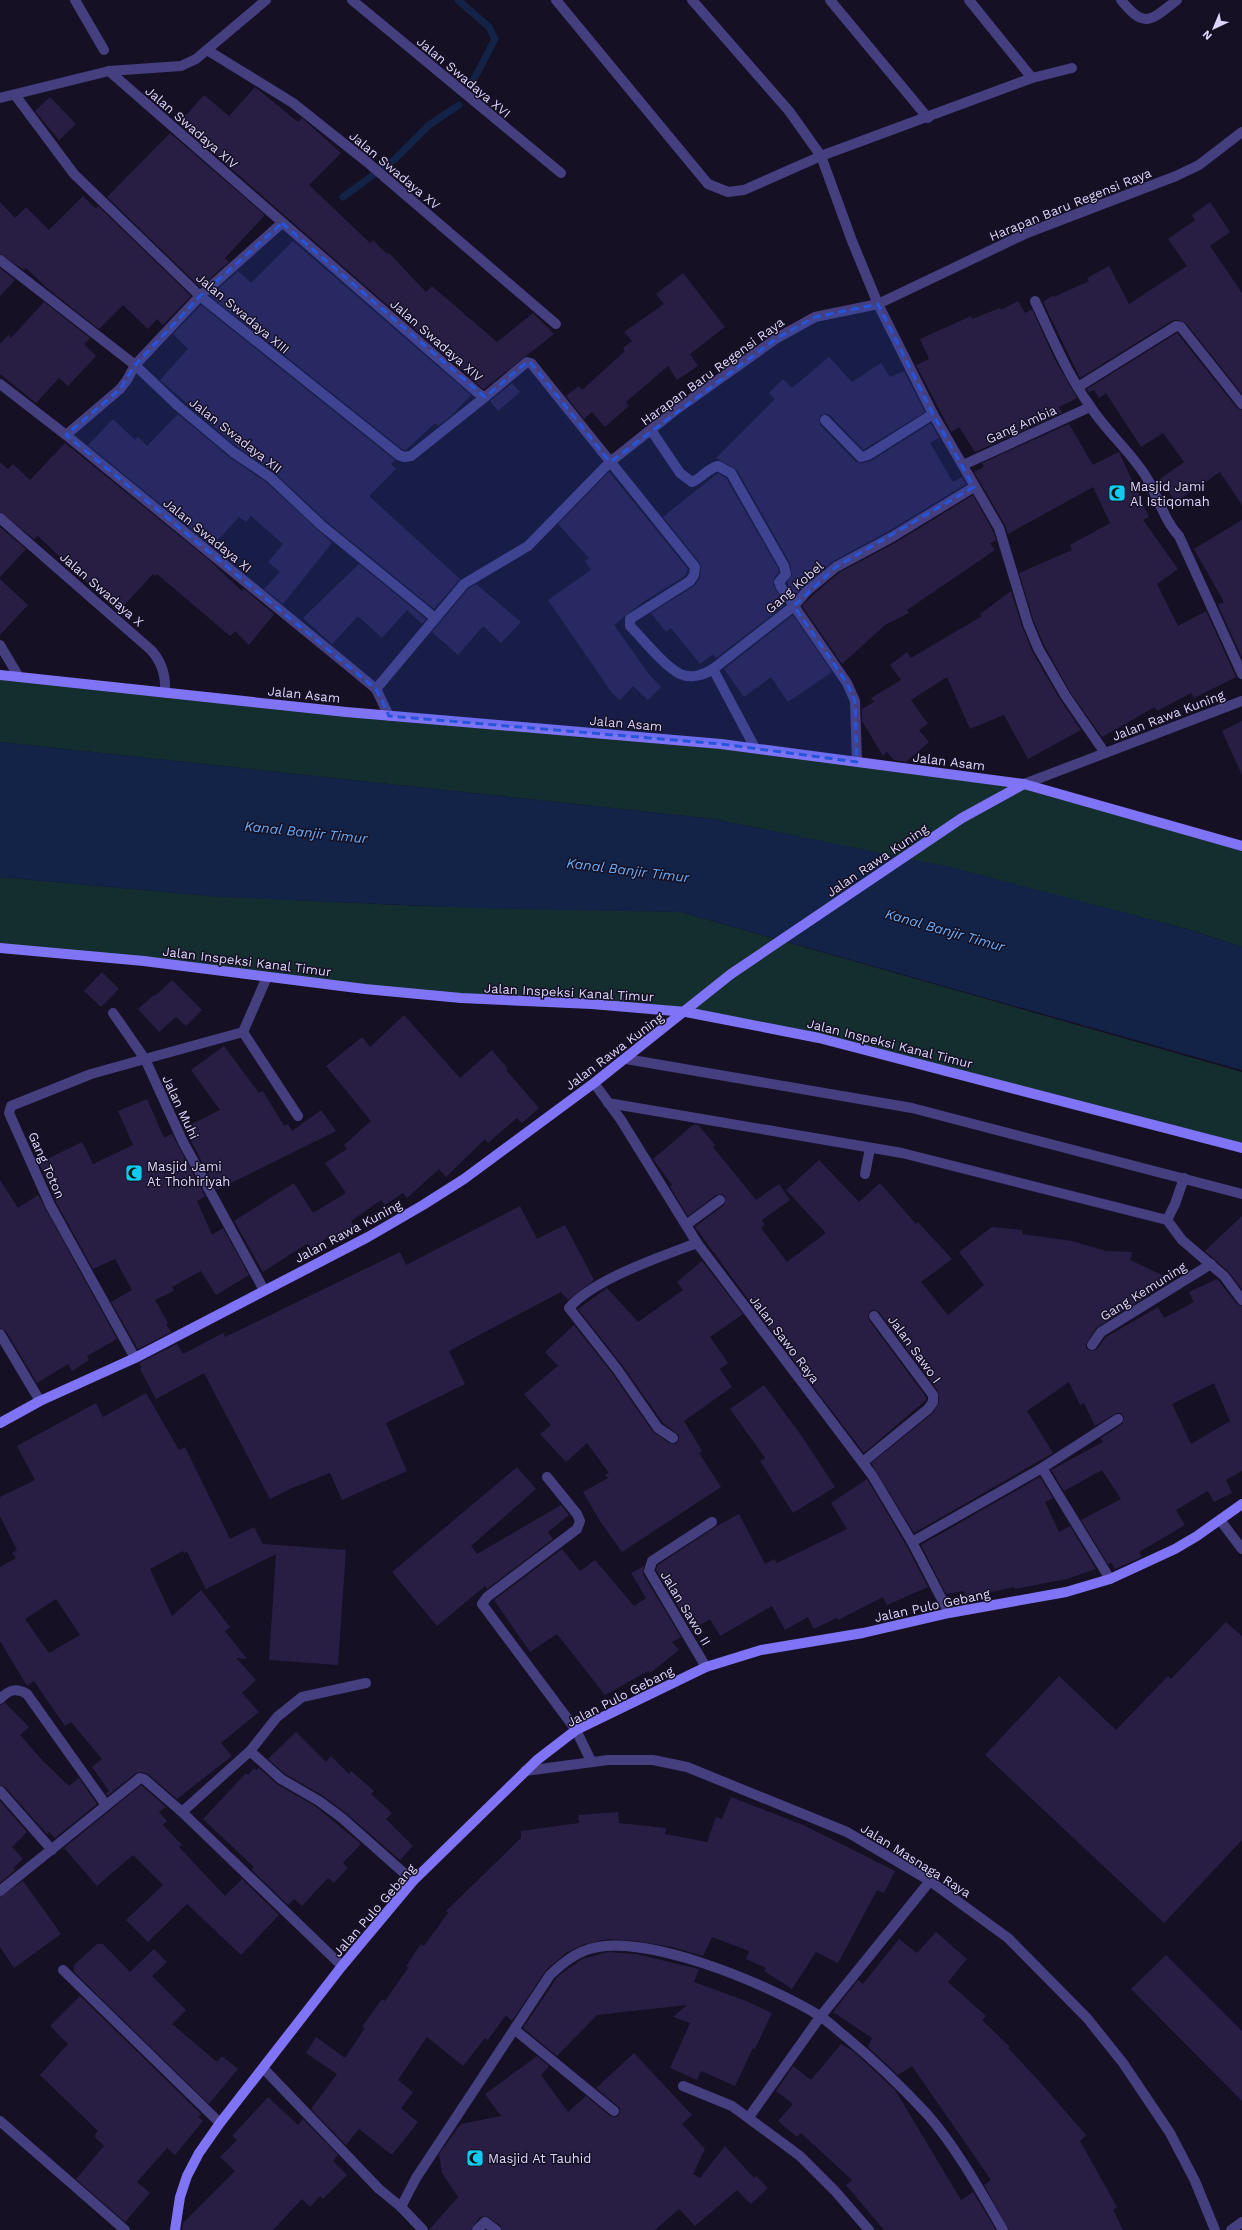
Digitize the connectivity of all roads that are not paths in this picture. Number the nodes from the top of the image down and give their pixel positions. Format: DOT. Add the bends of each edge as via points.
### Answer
graph roads {
  1 [pos="75,0"];
  2 [pos="266,0"];
  3 [pos="352,0"];
  4 [pos="556,0"];
  5 [pos="692,0"];
  6 [pos="830,0"];
  7 [pos="969,0"];
  8 [pos="1121,0"];
  9 [pos="1177,0"];
  10 [pos="104,50"];
  11 [pos="207,50"];
  12 [pos="1072,68"];
  13 [pos="108,72"];
  14 [pos="1032,78"];
  15 [pos="15,95"];
  16 [pos="0,98"];
  17 [pos="928,118"];
  18 [pos="1242,132"];
  19 [pos="821,156"];
  20 [pos="561,173"];
  21 [pos="284,225"];
  22 [pos="0,260"];
  23 [pos="204,299"];
  24 [pos="1035,301"];
  25 [pos="878,304"];
  26 [pos="556,324"];
  27 [pos="141,371"];
  28 [pos="0,384"];
  29 [pos="1078,387"];
  30 [pos="485,397"];
  31 [pos="1242,404"];
  32 [pos="1090,407"];
  33 [pos="933,414"];
  34 [pos="825,420"];
  35 [pos="651,430"];
  36 [pos="68,437"];
  37 [pos="610,462"];
  38 [pos="963,465"];
  39 [pos="974,487"];
  40 [pos="0,518"];
  41 [pos="794,606"];
  42 [pos="436,618"];
  43 [pos="0,645"];
  44 [pos="713,669"];
  45 [pos="1242,674"];
  46 [pos="0,675"];
  47 [pos="19,677"];
  48 [pos="376,689"];
  49 [pos="165,692"];
  50 [pos="1242,701"];
  51 [pos="389,716"];
  52 [pos="755,748"];
  53 [pos="1105,753"];
  54 [pos="857,762"];
  55 [pos="1024,784"];
  56 [pos="1242,846"];
  57 [pos="0,948"];
  58 [pos="267,977"];
  59 [pos="686,1012"];
  60 [pos="113,1013"];
  61 [pos="243,1032"];
  62 [pos="626,1058"];
  63 [pos="145,1060"];
  64 [pos="594,1083"];
  65 [pos="608,1103"];
  66 [pos="298,1116"];
  67 [pos="870,1148"];
  68 [pos="1242,1148"];
  69 [pos="865,1174"];
  70 [pos="1184,1178"];
  71 [pos="1242,1194"];
  72 [pos="720,1200"];
  73 [pos="1167,1220"];
  74 [pos="686,1225"];
  75 [pos="697,1243"];
  76 [pos="1211,1264"];
  77 [pos="264,1290"];
  78 [pos="1242,1300"];
  79 [pos="874,1316"];
  80 [pos="0,1334"];
  81 [pos="1092,1345"];
  82 [pos="135,1358"];
  83 [pos="40,1401"];
  84 [pos="1118,1419"];
  85 [pos="0,1423"];
  86 [pos="672,1438"];
  87 [pos="863,1462"];
  88 [pos="1042,1468"];
  89 [pos="547,1477"];
  90 [pos="1242,1504"];
  91 [pos="1220,1520"];
  92 [pos="712,1522"];
  93 [pos="912,1542"];
  94 [pos="1242,1549"];
  95 [pos="1110,1579"];
  96 [pos="949,1613"];
  97 [pos="706,1667"];
  98 [pos="366,1683"];
  99 [pos="0,1699"];
  100 [pos="576,1730"];
  101 [pos="250,1751"];
  102 [pos="591,1761"];
  103 [pos="525,1771"];
  104 [pos="0,1791"];
  105 [pos="106,1805"];
  106 [pos="182,1812"];
  107 [pos="52,1850"];
  108 [pos="413,1881"];
  109 [pos="930,1881"];
  110 [pos="0,1891"];
  111 [pos="342,1966"];
  112 [pos="63,1970"];
  113 [pos="820,2017"];
  114 [pos="514,2030"];
  115 [pos="264,2069"];
  116 [pos="683,2086"];
  117 [pos="614,2111"];
  118 [pos="749,2117"];
  119 [pos="0,2121"];
  120 [pos="220,2124"];
  121 [pos="401,2207"];
  122 [pos="1242,2222"];
  123 [pos="125,2230"];
  124 [pos="175,2230"];
  125 [pos="423,2230"];
  126 [pos="477,2230"];
  127 [pos="496,2230"];
  128 [pos="869,2230"];
  129 [pos="1003,2230"];
  130 [pos="1215,2230"];
  131 [pos="1231,2230"];
  1 -- 10 [label="street"];
  2 -- 11 [label="street"];
  3 -- 20 [label="street, Jalan Swadaya XVI"];
  4 -- 19 [label="street" via="708,184 728,192 744,190"];
  5 -- 19 [label="street" via="789,111"];
  6 -- 17 [label="street"];
  7 -- 14 [label="street"];
  8 -- 9 [label="street" via="1132,14 1143,20 1154,18"];
  11 -- 13 [label="street" via="181,66"];
  11 -- 26 [label="street, Jalan Swadaya XV" via="293,103 367,162"];
  12 -- 14 [label="street"];
  13 -- 15 [label="street"];
  13 -- 21 [label="street, Jalan Swadaya XIV"];
  14 -- 17 [label="street"];
  15 -- 16 [label="street"];
  15 -- 23 [label="street, Jalan Swadaya XIII" via="74,174"];
  17 -- 19 [label="street"];
  18 -- 25 [label="street, Harapan Baru Regensi Raya" via="1193,168 1027,233"];
  19 -- 25 [label="street"];
  21 -- 23 [label="street"];
  21 -- 30 [label="street, Jalan Swadaya XIV"];
  22 -- 27 [label="street, Jalan Swadaya XII"];
  23 -- 27 [label="street"];
  23 -- 30 [label="street, Jalan Swadaya XIII" via="404,457 411,456 426,445"];
  24 -- 29 [label="street"];
  25 -- 33 [label="street"];
  25 -- 35 [label="street, Harapan Baru Regensi Raya" via="815,317 792,329 757,351"];
  27 -- 36 [label="street" via="128,380"];
  27 -- 42 [label="street, Jalan Swadaya XII" via="182,410 233,452 270,477 321,525"];
  28 -- 36 [label="street, Jalan Swadaya XI"];
  29 -- 31 [label="street" via="1176,326 1181,327"];
  29 -- 32 [label="street"];
  30 -- 37 [label="street, Jalan Swadaya XIV" via="530,362"];
  32 -- 38 [label="street, Gang Ambia"];
  32 -- 45 [label="street" via="1133,457 1158,497 1171,527 1179,536"];
  33 -- 34 [label="street" via="861,457"];
  33 -- 38 [label="street"];
  35 -- 37 [label="street, Harapan Baru Regensi Raya"];
  35 -- 41 [label="street" via="686,479 692,482 698,480 713,467 718,466 731,473 784,566 786,574 779,582"];
  36 -- 48 [label="street, Jalan Swadaya XI"];
  37 -- 42 [label="street, Harapan Baru Regensi Raya" via="528,546 464,584"];
  37 -- 44 [label="street, Jalan Swadaya XIV" via="694,567 694,575 686,584 630,619 630,626 681,674 696,676"];
  38 -- 39 [label="street"];
  39 -- 41 [label="street, Gang Kobel" via="892,537 836,567 807,591"];
  39 -- 53 [label="street" via="999,528 1028,624 1038,648 1065,695"];
  40 -- 49 [label="street, Jalan Swadaya X" via="152,650 160,659 166,682"];
  41 -- 44 [label="street, Gang Kobel"];
  41 -- 54 [label="street" via="847,683 855,701"];
  42 -- 48 [label="street, Harapan Baru Regensi Raya"];
  43 -- 47 [label="street"];
  44 -- 52 [label="street"];
  46 -- 47 [label="street, Jalan Asam"];
  47 -- 49 [label="street, Jalan Asam"];
  48 -- 51 [label="street, Jalan Swadaya XI"];
  49 -- 51 [label="street, Jalan Asam"];
  50 -- 53 [label="street, Jalan Rawa Kuning"];
  51 -- 52 [label="street, Jalan Asam"];
  52 -- 54 [label="street, Jalan Asam"];
  53 -- 55 [label="street, Jalan Rawa Kuning"];
  54 -- 55 [label="street, Jalan Asam"];
  55 -- 56 [label="street, Jalan Asam"];
  55 -- 59 [label="street, Jalan Rawa Kuning" via="962,818 731,974"];
  57 -- 58 [label="street, Jalan Inspeksi Kanal Timur" via="144,961"];
  58 -- 59 [label="street, Jalan Inspeksi Kanal Timur" via="461,998 592,1004"];
  58 -- 61 [label="street"];
  59 -- 62 [label="street, Jalan Rawa Kuning"];
  59 -- 68 [label="street, Jalan Inspeksi Kanal Timur" via="819,1038"];
  60 -- 63 [label="street, Jalan Muhi"];
  61 -- 63 [label="street"];
  61 -- 66 [label="street"];
  62 -- 64 [label="street, Jalan Rawa Kuning"];
  62 -- 70 [label="street" via="912,1108"];
  63 -- 77 [label="street, Jalan Muhi" via="183,1142"];
  63 -- 82 [label="street, Gang Toton" via="91,1074 9,1108 50,1205"];
  64 -- 65 [label="street, Jalan Sawo Raya"];
  64 -- 77 [label="street, Jalan Rawa Kuning" via="430,1201 368,1237"];
  65 -- 67 [label="street"];
  65 -- 74 [label="street, Jalan Sawo Raya"];
  67 -- 69 [label="street"];
  67 -- 73 [label="street"];
  70 -- 71 [label="street"];
  70 -- 73 [label="street"];
  72 -- 74 [label="street"];
  73 -- 76 [label="street" via="1182,1240"];
  74 -- 75 [label="street, Jalan Sawo Raya"];
  75 -- 86 [label="street" via="626,1271 577,1299 569,1308 617,1369 658,1428"];
  75 -- 87 [label="street, Jalan Sawo Raya"];
  76 -- 78 [label="street" via="1224,1276"];
  76 -- 81 [label="street, Gang Kemuning" via="1101,1332"];
  77 -- 82 [label="street, Jalan Rawa Kuning"];
  79 -- 87 [label="street, Jalan Sawo I" via="932,1395 933,1402 928,1409"];
  80 -- 83 [label="street"];
  82 -- 83 [label="street, Jalan Rawa Kuning"];
  83 -- 85 [label="street, Jalan Rawa Kuning"];
  84 -- 88 [label="street"];
  87 -- 93 [label="street, Jalan Sawo Raya"];
  88 -- 93 [label="street"];
  88 -- 95 [label="street"];
  89 -- 100 [label="street" via="577,1514 580,1521 577,1529 487,1597 482,1604"];
  90 -- 91 [label="street, Jalan Pulo Gebang"];
  91 -- 94 [label="street"];
  91 -- 95 [label="street, Jalan Pulo Gebang" via="1175,1549"];
  92 -- 97 [label="street, Jalan Sawo II" via="649,1565 649,1571"];
  93 -- 96 [label="street, Jalan Sawo Raya"];
  95 -- 96 [label="street, Jalan Pulo Gebang" via="1066,1592"];
  96 -- 97 [label="street, Jalan Pulo Gebang" via="863,1633 761,1650"];
  97 -- 100 [label="street, Jalan Pulo Gebang"];
  98 -- 101 [label="street" via="302,1697 277,1717"];
  99 -- 105 [label="street" via="13,1690 27,1694"];
  100 -- 102 [label="street"];
  100 -- 103 [label="street, Jalan Pulo Gebang"];
  101 -- 106 [label="street"];
  101 -- 108 [label="street" via="281,1779 342,1818"];
  102 -- 103 [label="street, Jalan Masnaga Raya"];
  102 -- 109 [label="street, Jalan Masnaga Raya" via="653,1760 688,1767 847,1832"];
  103 -- 108 [label="street, Jalan Pulo Gebang"];
  104 -- 107 [label="street"];
  105 -- 106 [label="street" via="140,1778"];
  105 -- 107 [label="street"];
  106 -- 111 [label="street"];
  107 -- 110 [label="street"];
  108 -- 111 [label="street, Jalan Pulo Gebang"];
  109 -- 113 [label="street"];
  109 -- 130 [label="street, Jalan Masnaga Raya" via="1008,1938 1043,1971 1096,2029 1123,2063 1170,2133 1195,2181"];
  111 -- 115 [label="street, Jalan Pulo Gebang"];
  112 -- 120 [label="street"];
  113 -- 114 [label="street" via="762,1987 701,1962 631,1945 585,1950 567,1961 550,1975"];
  113 -- 118 [label="street"];
  113 -- 129 [label="street" via="875,2060 928,2115"];
  114 -- 117 [label="street"];
  114 -- 121 [label="street" via="416,2178"];
  115 -- 120 [label="street, Jalan Pulo Gebang"];
  115 -- 121 [label="street" via="378,2189"];
  116 -- 118 [label="street" via="713,2097"];
  118 -- 128 [label="street" via="800,2156"];
  119 -- 123 [label="street"];
  120 -- 124 [label="street, Jalan Pulo Gebang" via="199,2153 187,2176 180,2197"];
  121 -- 125 [label="street"];
  122 -- 131 [label="street"];
  126 -- 127 [label="street" via="485,2222"];
}
